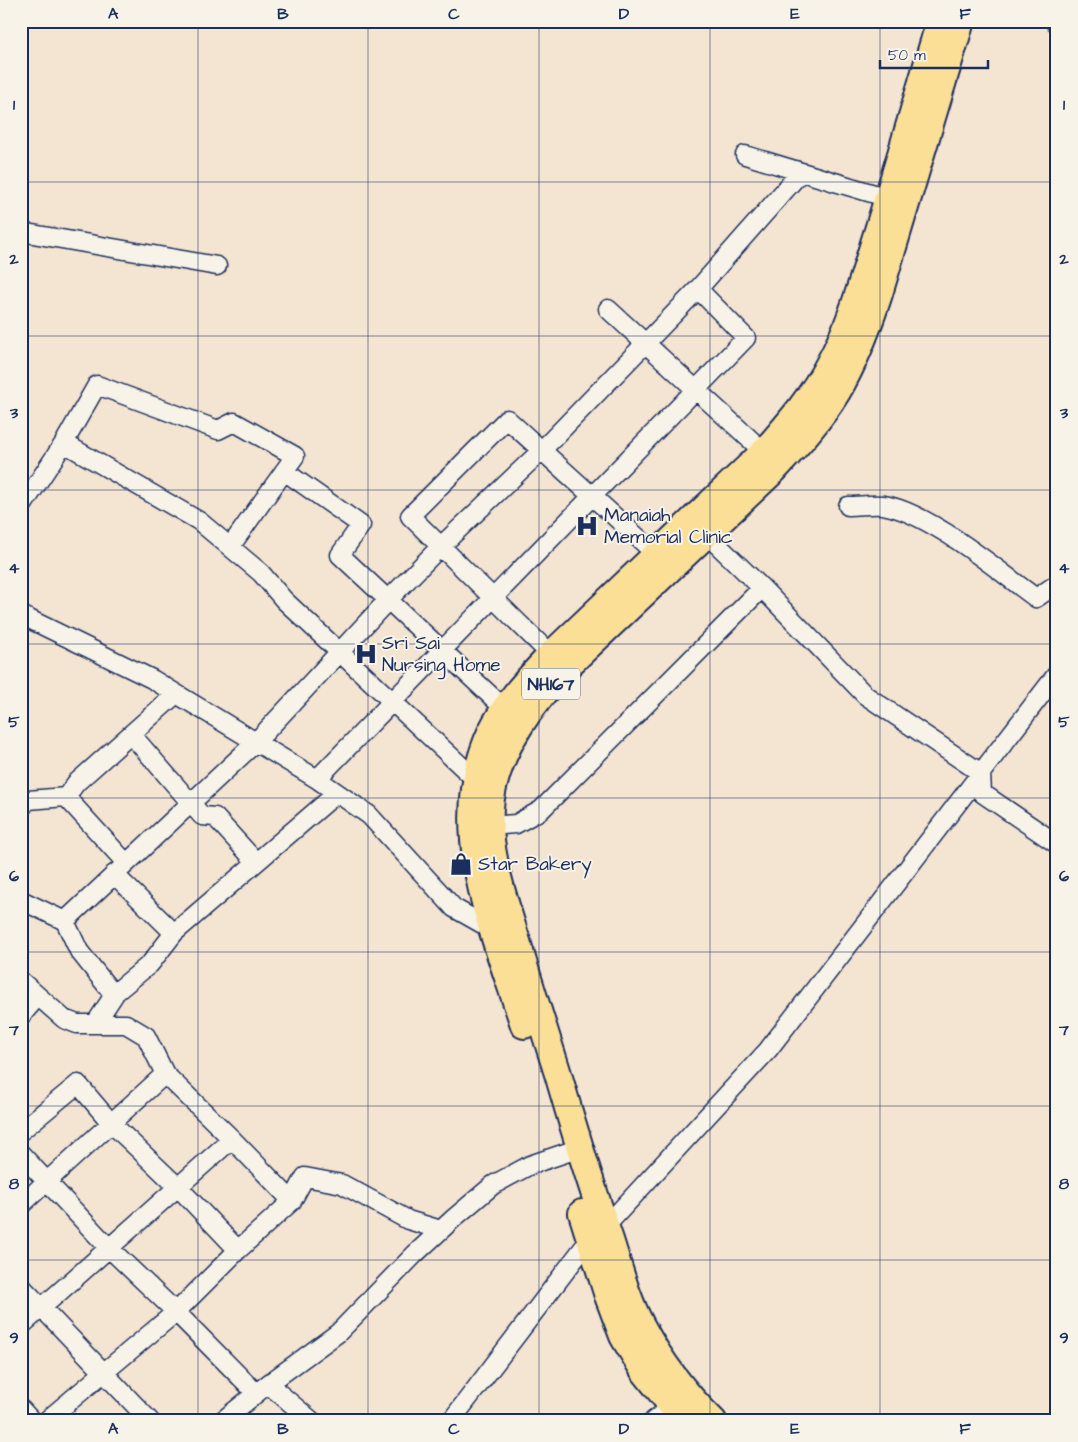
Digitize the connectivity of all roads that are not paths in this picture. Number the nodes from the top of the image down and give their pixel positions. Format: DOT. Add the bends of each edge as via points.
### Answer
graph roads {
  1 [pos="944,22"];
  2 [pos="744,155"];
  3 [pos="800,173"];
  4 [pos="888,198"];
  5 [pos="21,232"];
  6 [pos="217,266"];
  7 [pos="698,289"];
  8 [pos="608,309"];
  9 [pos="645,343"];
  10 [pos="696,390"];
  11 [pos="64,443"];
  12 [pos="542,450"];
  13 [pos="764,452"];
  14 [pos="284,471"];
  15 [pos="593,496"];
  16 [pos="848,506"];
  17 [pos="21,508"];
  18 [pos="699,527"];
  19 [pos="230,547"];
  20 [pos="440,547"];
  21 [pos="656,554"];
  22 [pos="1057,587"];
  23 [pos="762,588"];
  24 [pos="494,598"];
  25 [pos="388,600"];
  26 [pos="21,614"];
  27 [pos="442,651"];
  28 [pos="339,652"];
  29 [pos="551,655"];
  30 [pos="1057,674"];
  31 [pos="176,694"];
  32 [pos="392,702"];
  33 [pos="505,709"];
  34 [pos="131,734"];
  35 [pos="256,742"];
  36 [pos="981,773"];
  37 [pos="317,779"];
  38 [pos="475,779"];
  39 [pos="337,793"];
  40 [pos="66,797"];
  41 [pos="191,802"];
  42 [pos="21,808"];
  43 [pos="490,826"];
  44 [pos="1057,844"];
  45 [pos="256,862"];
  46 [pos="120,868"];
  47 [pos="21,900"];
  48 [pos="65,920"];
  49 [pos="493,930"];
  50 [pos="174,932"];
  51 [pos="21,982"];
  52 [pos="114,995"];
  53 [pos="38,996"];
  54 [pos="21,1016"];
  55 [pos="95,1024"];
  56 [pos="534,1029"];
  57 [pos="165,1074"];
  58 [pos="112,1123"];
  59 [pos="21,1130"];
  60 [pos="232,1139"];
  61 [pos="572,1151"];
  62 [pos="21,1154"];
  63 [pos="47,1181"];
  64 [pos="178,1187"];
  65 [pos="292,1201"];
  66 [pos="21,1205"];
  67 [pos="441,1230"];
  68 [pos="598,1233"];
  69 [pos="109,1248"];
  70 [pos="238,1250"];
  71 [pos="21,1286"];
  72 [pos="42,1308"];
  73 [pos="176,1312"];
  74 [pos="21,1326"];
  75 [pos="104,1373"];
  76 [pos="262,1389"];
  77 [pos="21,1409"];
  78 [pos="669,1416"];
  79 [pos="32,1421"];
  80 [pos="46,1421"];
  81 [pos="150,1421"];
  82 [pos="222,1421"];
  83 [pos="312,1421"];
  84 [pos="451,1421"];
  85 [pos="713,1421"];
  1 -- 4 [label="highway, NH167"];
  1 -- 18 [label="highway, NH167" via="878,297 851,366 836,393 795,448 775,469"];
  2 -- 3 [label="street"];
  3 -- 4 [label="street"];
  3 -- 7 [label="street"];
  4 -- 13 [label="highway, NH167" via="858,295 830,362 812,393"];
  5 -- 6 [label="street"];
  7 -- 9 [label="street"];
  7 -- 10 [label="street" via="746,338"];
  8 -- 9 [label="street"];
  9 -- 10 [label="street"];
  9 -- 12 [label="street"];
  10 -- 13 [label="street"];
  10 -- 15 [label="street"];
  11 -- 14 [label="street" via="97,385 218,430 234,422 294,456"];
  11 -- 17 [label="street"];
  11 -- 19 [label="street" via="199,521"];
  12 -- 15 [label="street"];
  12 -- 20 [label="street"];
  12 -- 20 [label="street" via="507,420 410,516"];
  13 -- 18 [label="highway, NH167"];
  14 -- 19 [label="street"];
  14 -- 25 [label="street" via="361,525 340,555"];
  15 -- 21 [label="street"];
  15 -- 24 [label="street"];
  16 -- 22 [label="street" via="882,505 908,512 954,539 1036,598"];
  18 -- 21 [label="highway, NH167"];
  18 -- 23 [label="street"];
  18 -- 43 [label="highway, NH167" via="566,667 528,712 511,739 498,770 491,798"];
  19 -- 28 [label="street" via="261,573 284,600"];
  20 -- 24 [label="street"];
  20 -- 25 [label="street"];
  21 -- 29 [label="highway, NH167"];
  23 -- 36 [label="street" via="865,694"];
  23 -- 43 [label="street" via="541,810 516,824"];
  24 -- 27 [label="street"];
  24 -- 29 [label="street"];
  25 -- 27 [label="street"];
  25 -- 28 [label="street"];
  26 -- 31 [label="street"];
  27 -- 32 [label="street"];
  27 -- 33 [label="street"];
  28 -- 32 [label="street"];
  28 -- 35 [label="street"];
  29 -- 33 [label="highway, NH167"];
  30 -- 36 [label="street"];
  31 -- 34 [label="street"];
  31 -- 35 [label="street"];
  32 -- 37 [label="street"];
  32 -- 38 [label="street"];
  33 -- 38 [label="highway, NH167" via="492,731"];
  34 -- 40 [label="street" via="76,783"];
  34 -- 41 [label="street"];
  35 -- 37 [label="street"];
  35 -- 41 [label="street"];
  36 -- 44 [label="street" via="982,793"];
  36 -- 68 [label="street" via="768,1050"];
  37 -- 39 [label="street"];
  38 -- 49 [label="highway, NH167" via="472,820 475,856"];
  39 -- 45 [label="street"];
  39 -- 49 [label="street" via="369,815 454,908"];
  40 -- 42 [label="street" via="28,800"];
  40 -- 46 [label="street"];
  41 -- 45 [label="street" via="202,816 215,817"];
  41 -- 46 [label="street"];
  43 -- 56 [label="highway, NH167"];
  45 -- 50 [label="street"];
  46 -- 48 [label="street"];
  46 -- 50 [label="street"];
  47 -- 48 [label="street"];
  48 -- 52 [label="street" via="79,951"];
  49 -- 56 [label="highway, NH167"];
  50 -- 52 [label="street" via="150,964"];
  51 -- 53 [label="street"];
  52 -- 55 [label="street"];
  53 -- 54 [label="street"];
  53 -- 55 [label="street" via="64,1019 77,1024"];
  55 -- 57 [label="street" via="126,1024 146,1036"];
  56 -- 61 [label="highway, NH167"];
  57 -- 58 [label="street"];
  57 -- 60 [label="street"];
  58 -- 59 [label="street" via="78,1084"];
  58 -- 63 [label="street"];
  58 -- 64 [label="street"];
  60 -- 64 [label="street"];
  60 -- 65 [label="street"];
  61 -- 67 [label="street" via="530,1165 493,1185"];
  61 -- 68 [label="highway, NH167"];
  62 -- 63 [label="street"];
  63 -- 66 [label="street"];
  63 -- 69 [label="street"];
  64 -- 69 [label="street"];
  64 -- 70 [label="street"];
  65 -- 67 [label="street" via="305,1177 342,1184 408,1220"];
  65 -- 70 [label="street"];
  67 -- 76 [label="street" via="338,1333"];
  68 -- 78 [label="highway, NH167" via="608,1296 623,1336"];
  68 -- 84 [label="street"];
  68 -- 85 [label="highway, NH167" via="657,1353"];
  69 -- 72 [label="street"];
  69 -- 73 [label="street"];
  70 -- 73 [label="street"];
  71 -- 72 [label="street"];
  72 -- 74 [label="street"];
  72 -- 75 [label="street"];
  73 -- 75 [label="street"];
  73 -- 76 [label="street"];
  75 -- 80 [label="street"];
  75 -- 81 [label="street"];
  76 -- 82 [label="street"];
  76 -- 83 [label="street"];
  77 -- 79 [label="street"];
}
